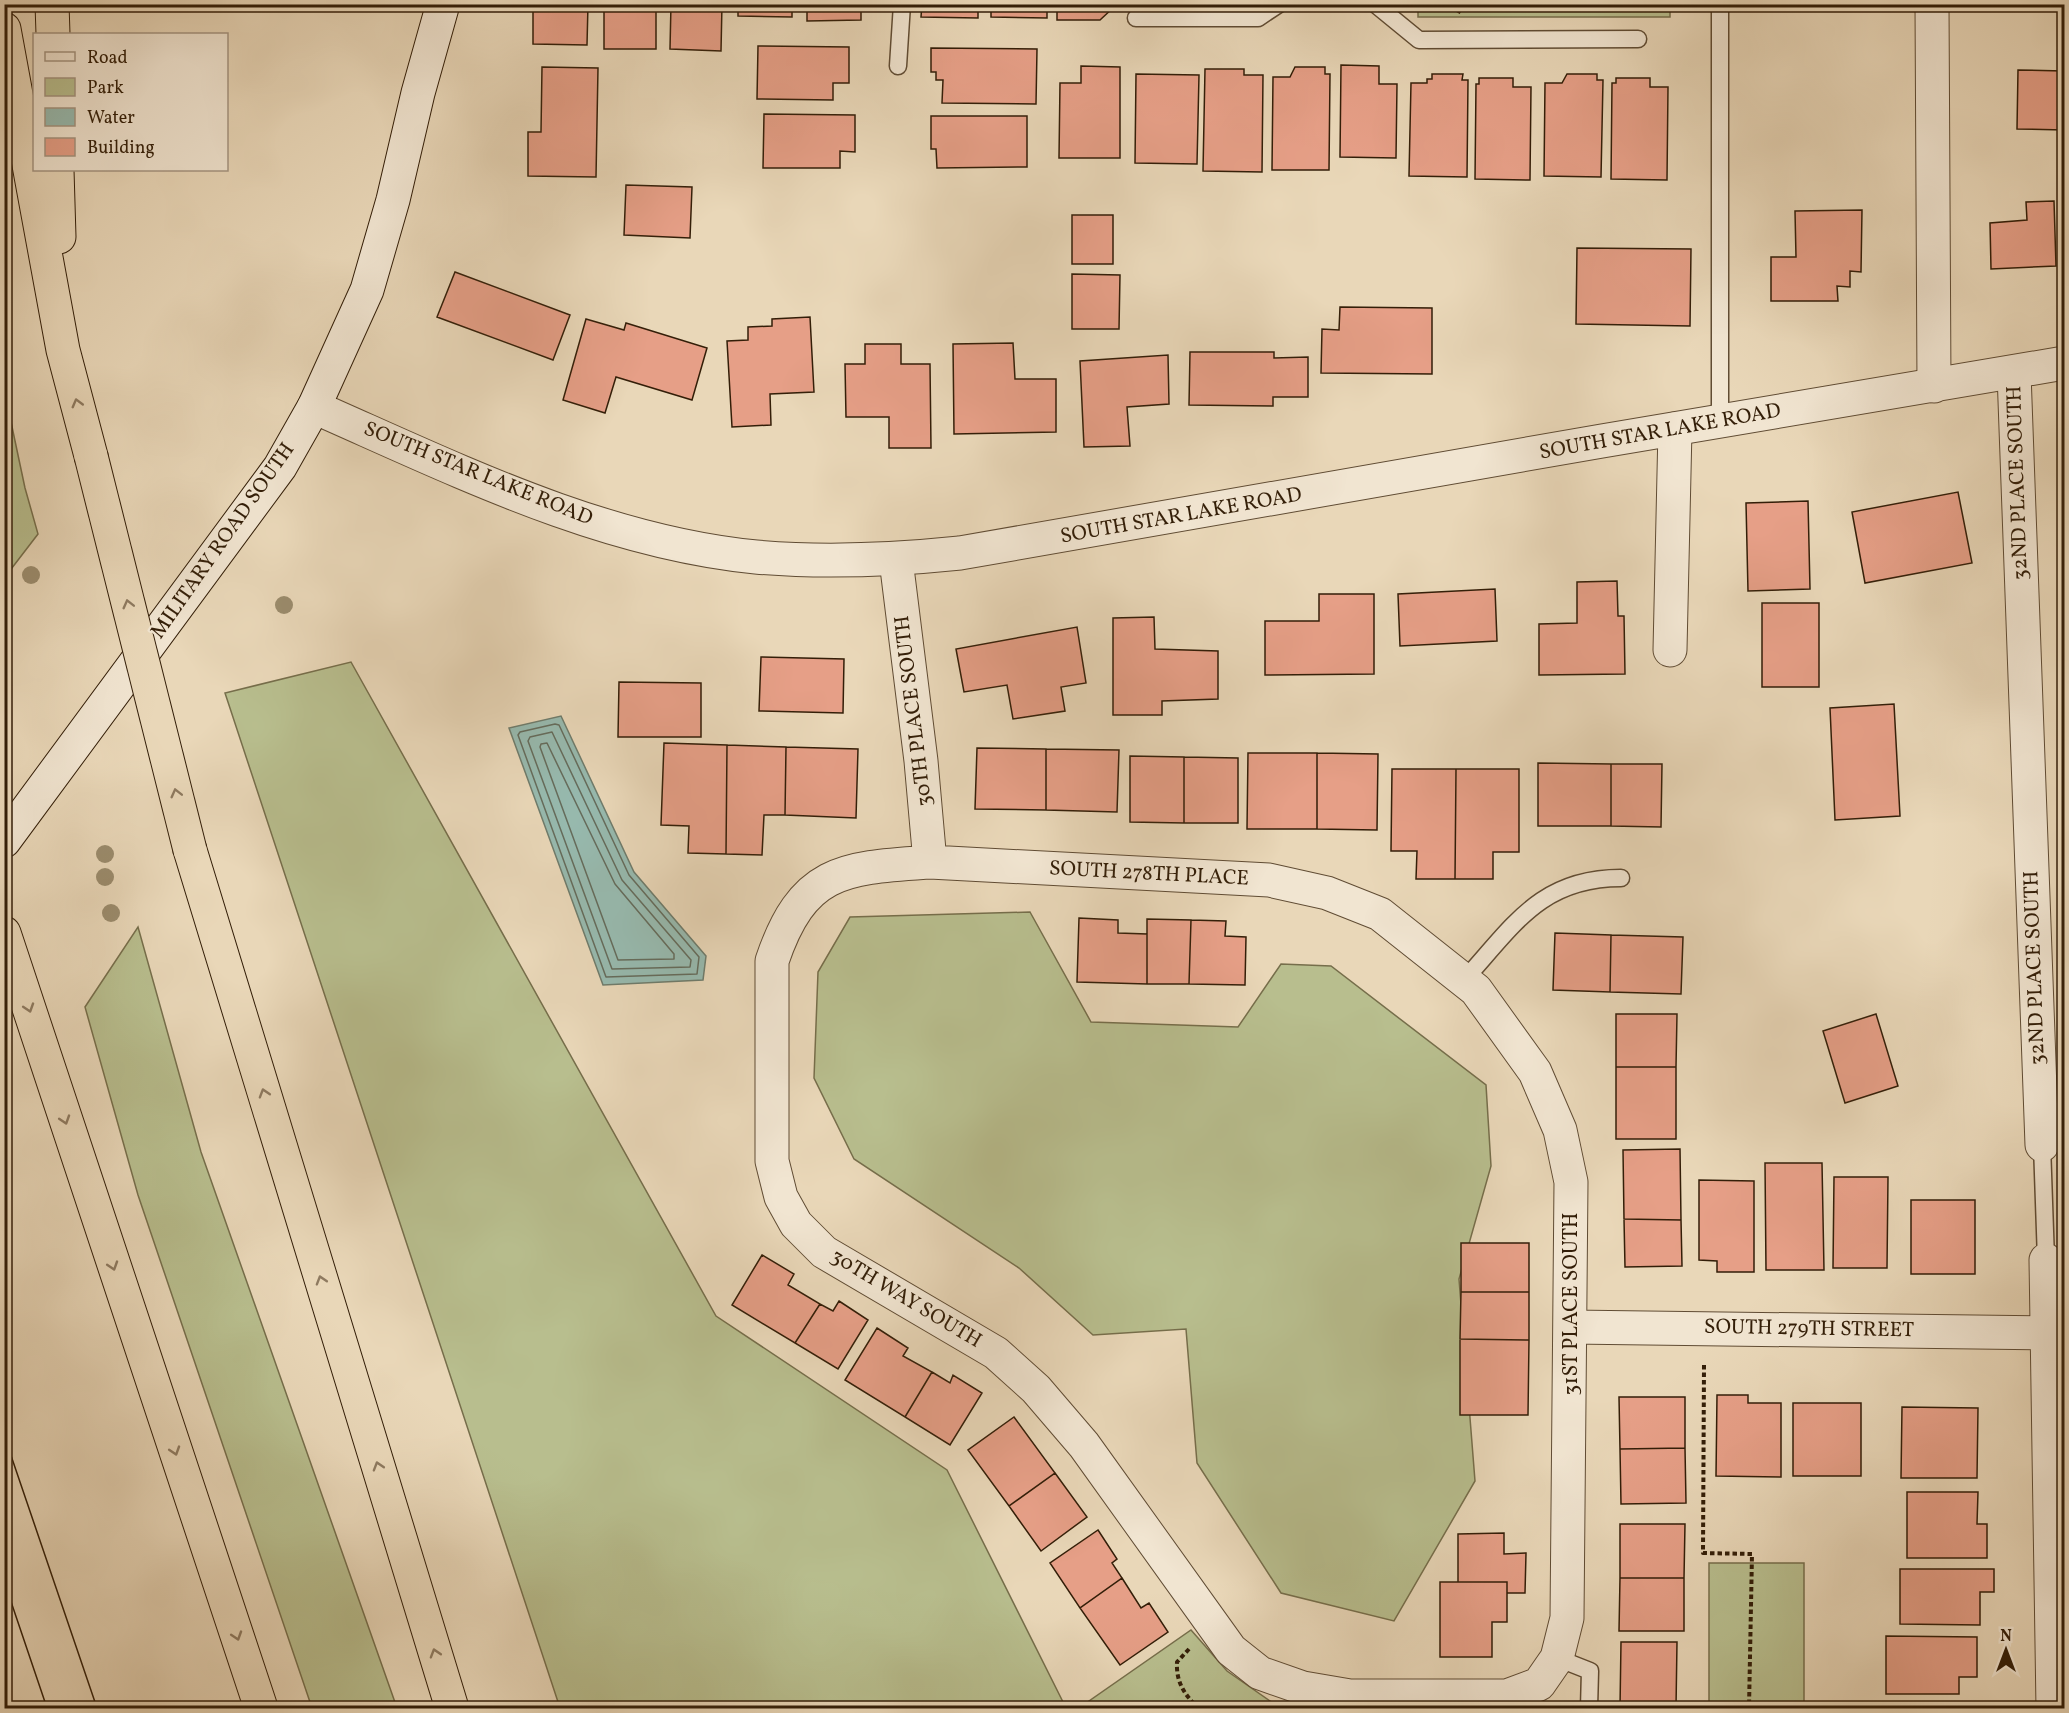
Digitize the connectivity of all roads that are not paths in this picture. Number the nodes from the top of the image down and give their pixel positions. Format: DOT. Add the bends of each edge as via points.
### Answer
graph roads {
  1 [pos="52,4"];
  2 [pos="443,4"];
  3 [pos="902,4"];
  4 [pos="1280,4"];
  5 [pos="1375,4"];
  6 [pos="1720,4"];
  7 [pos="1932,4"];
  8 [pos="1136,18"];
  9 [pos="4,29"];
  10 [pos="53,33"];
  11 [pos="1638,39"];
  12 [pos="898,66"];
  13 [pos="57,171"];
  14 [pos="63,350"];
  15 [pos="2064,363"];
  16 [pos="2014,373"];
  17 [pos="1934,386"];
  18 [pos="314,407"];
  19 [pos="1720,421"];
  20 [pos="1675,429"];
  21 [pos="896,560"];
  22 [pos="1670,650"];
  23 [pos="4,841"];
  24 [pos="930,862"];
  25 [pos="1622,878"];
  26 [pos="813,891"];
  27 [pos="4,933"];
  28 [pos="1465,979"];
  29 [pos="2042,1145"];
  30 [pos="2046,1260"];
  31 [pos="1571,1327"];
  32 [pos="2048,1333"];
  33 [pos="1557,1658"];
  34 [pos="261,1708"];
  35 [pos="452,1708"];
  36 [pos="1589,1708"];
  37 [pos="2053,1708"];
  1 -- 10 [label="highway"];
  2 -- 18 [label="street, MILITARY ROAD SOUTH" via="367,290"];
  3 -- 12 [label="lane"];
  4 -- 8 [label="lane" via="1258,18"];
  5 -- 11 [label="lane" via="1419,40"];
  6 -- 19 [label="lane"];
  7 -- 17 [label="street"];
  9 -- 14 [label="highway"];
  13 -- 14 [label="highway"];
  35 -- 14 [label="highway, one-way, bridge" via="190,850"];
  15 -- 16 [label="street, SOUTH STAR LAKE ROAD"];
  16 -- 17 [label="street, SOUTH STAR LAKE ROAD"];
  16 -- 29 [label="street, 32ND PLACE SOUTH"];
  17 -- 19 [label="street, SOUTH STAR LAKE ROAD"];
  18 -- 21 [label="street, SOUTH STAR LAKE ROAD" via="513,492 592,520 673,542 754,556"];
  18 -- 23 [label="street, MILITARY ROAD SOUTH" via="280,467"];
  19 -- 20 [label="street, SOUTH STAR LAKE ROAD"];
  20 -- 21 [label="street, SOUTH STAR LAKE ROAD" via="960,553"];
  20 -- 22 [label="street"];
  21 -- 24 [label="street, 30TH PLACE SOUTH"];
  24 -- 26 [label="street, SOUTH 278TH PLACE" via="865,867 833,876"];
  24 -- 28 [label="street, SOUTH 278TH PLACE" via="1269,880 1327,893 1380,914"];
  25 -- 28 [label="lane" via="1579,882 1539,901"];
  26 -- 33 [label="street, 30TH WAY SOUTH" via="795,908 781,932 772,961 772,1161 781,1197 796,1224 824,1252 996,1353 1036,1389 1084,1445 1224,1641 1260,1673 1303,1688 1350,1696 1508,1696 1539,1684"];
  27 -- 34 [label="highway, one-way"];
  28 -- 31 [label="street, 31ST PLACE SOUTH" via="1535,1072 1560,1130 1571,1182"];
  29 -- 30 [label="lane, 32ND PLACE SOUTH"];
  30 -- 32 [label="street, 32ND PLACE SOUTH"];
  31 -- 32 [label="street, SOUTH 279TH STREET"];
  31 -- 33 [label="street, 31ST PLACE SOUTH" via="1569,1577 1567,1618"];
  32 -- 37 [label="street, 32ND PLACE SOUTH"];
  33 -- 36 [label="lane" via="1590,1671"];
}
